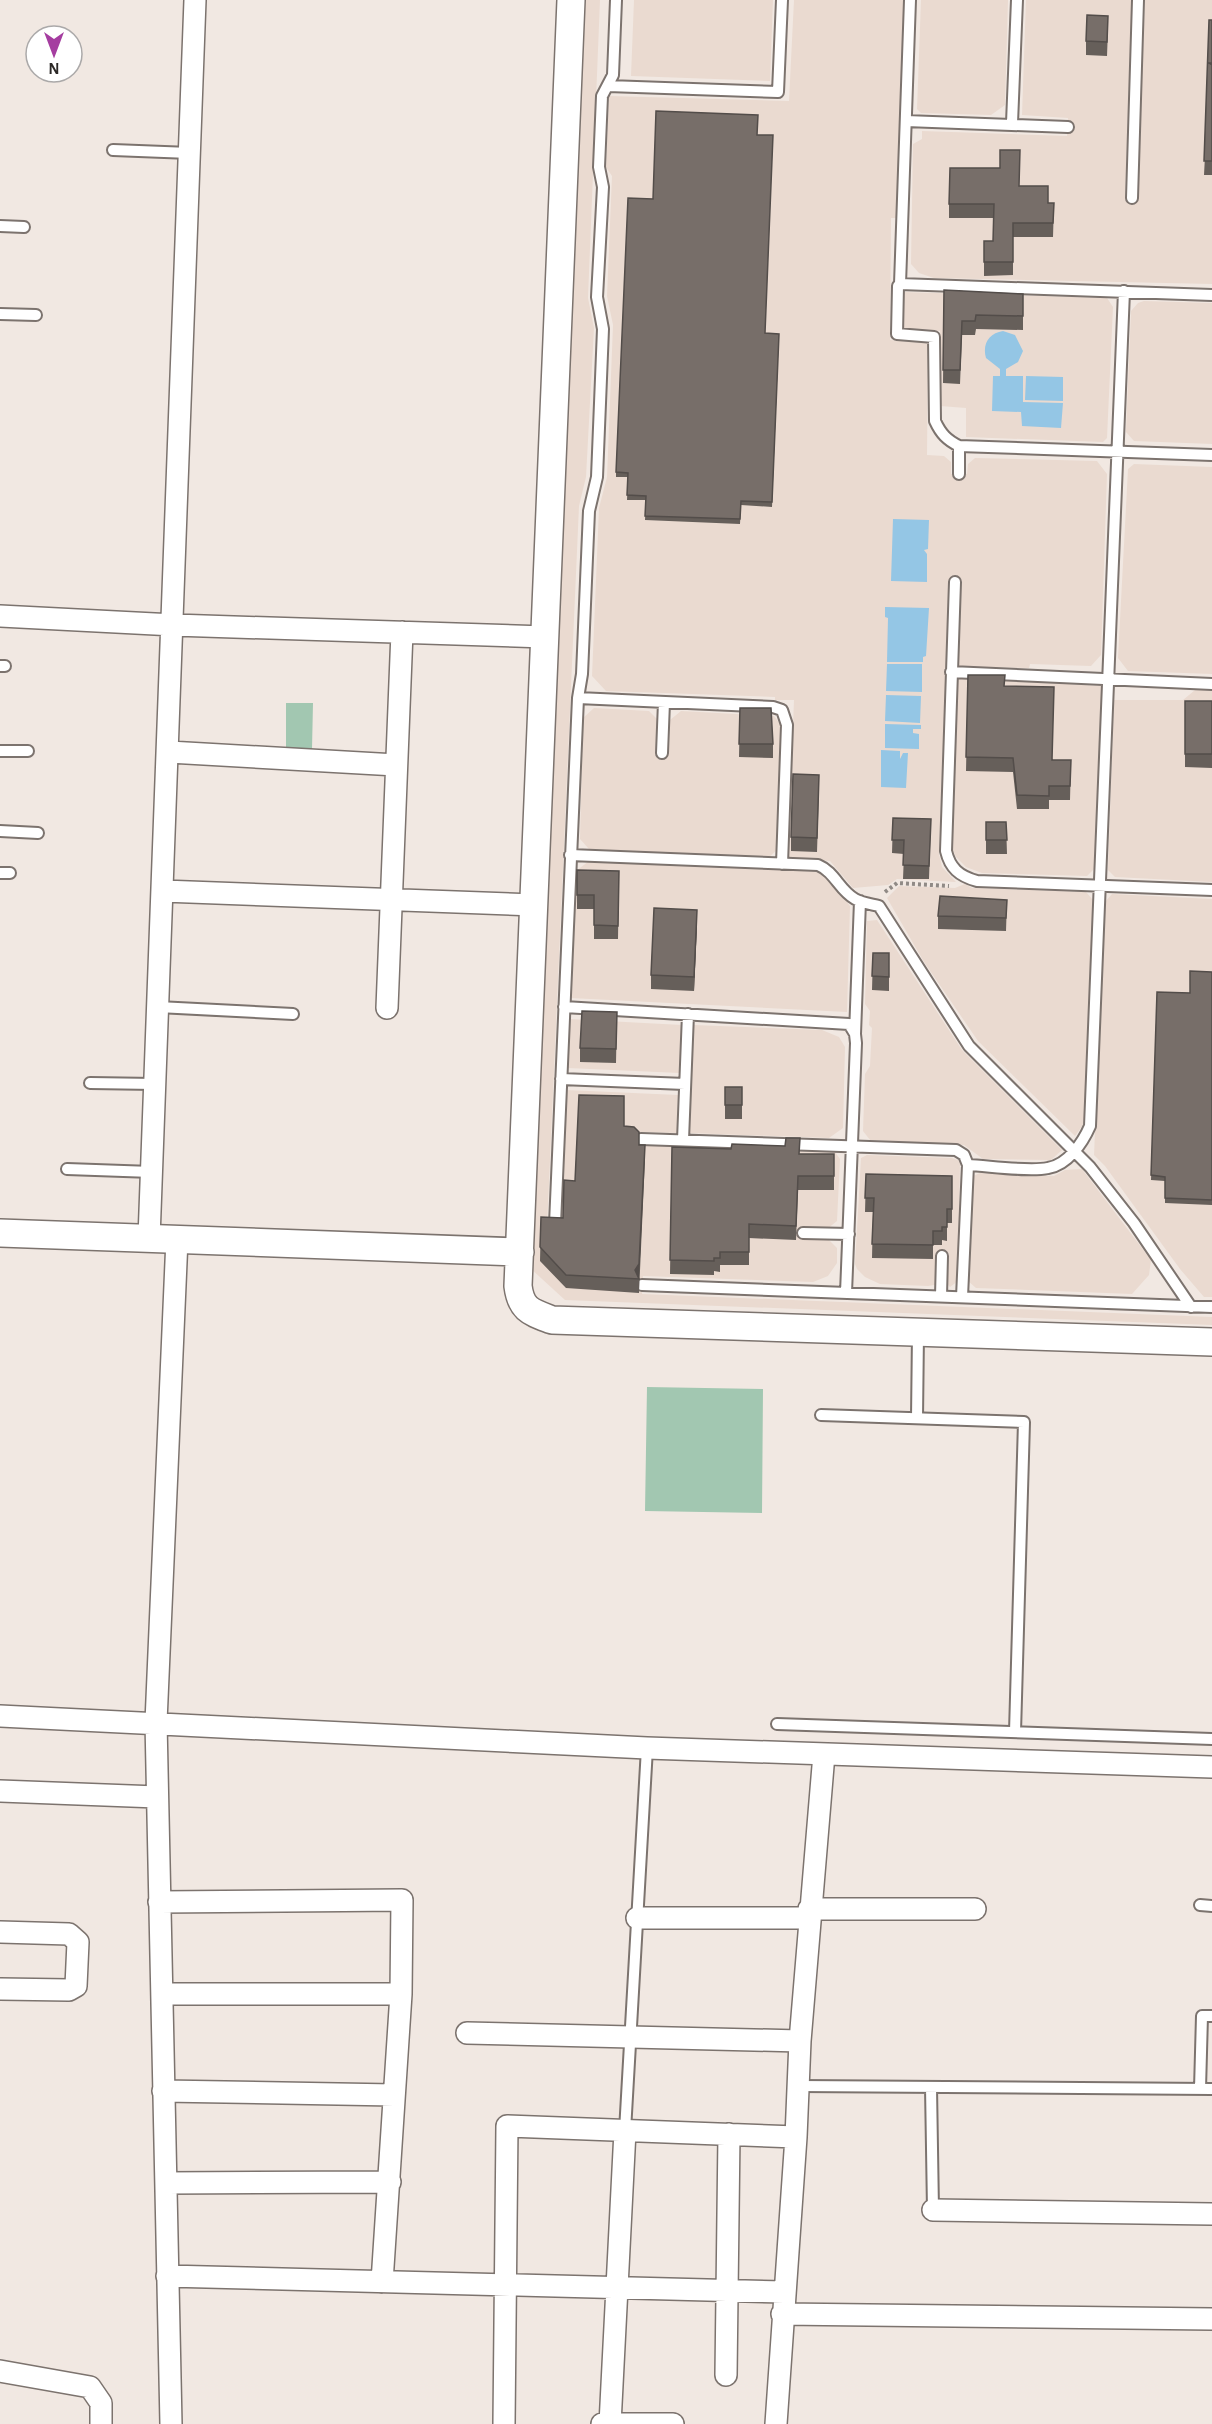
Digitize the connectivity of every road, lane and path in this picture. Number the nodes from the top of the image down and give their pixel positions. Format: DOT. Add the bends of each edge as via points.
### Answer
graph roads {
  1 [pos="195,0"];
  2 [pos="571,0"];
  3 [pos="616,0"];
  4 [pos="782,0"];
  5 [pos="910,0"];
  6 [pos="1017,0"];
  7 [pos="1138,0"];
  8 [pos="608,86"];
  9 [pos="906,121"];
  10 [pos="1012,123"];
  11 [pos="1068,127"];
  12 [pos="113,150"];
  13 [pos="190,153"];
  14 [pos="1132,198"];
  15 [pos="0,226"];
  16 [pos="24,227"];
  17 [pos="900,284"];
  18 [pos="1124,291"];
  19 [pos="1212,295"];
  20 [pos="0,314"];
  21 [pos="36,315"];
  22 [pos="959,446"];
  23 [pos="1116,450"];
  24 [pos="1212,454"];
  25 [pos="959,474"];
  26 [pos="955,582"];
  27 [pos="0,616"];
  28 [pos="174,625"];
  29 [pos="402,632"];
  30 [pos="545,637"];
  31 [pos="951,672"];
  32 [pos="1110,678"];
  33 [pos="1212,684"];
  34 [pos="578,698"];
  35 [pos="664,702"];
  36 [pos="0,751"];
  37 [pos="28,752"];
  38 [pos="169,752"];
  39 [pos="662,753"];
  40 [pos="396,765"];
  41 [pos="0,831"];
  42 [pos="38,833"];
  43 [pos="570,855"];
  44 [pos="782,864"];
  45 [pos="965,878"];
  46 [pos="1099,884"];
  47 [pos="1212,890"];
  48 [pos="163,891"];
  49 [pos="391,899"];
  50 [pos="865,903"];
  51 [pos="534,905"];
  52 [pos="158,1007"];
  53 [pos="564,1007"];
  54 [pos="387,1008"];
  55 [pos="293,1014"];
  56 [pos="688,1014"];
  57 [pos="855,1034"];
  58 [pos="561,1079"];
  59 [pos="90,1083"];
  60 [pos="155,1084"];
  61 [pos="685,1084"];
  62 [pos="641,1139"];
  63 [pos="683,1140"];
  64 [pos="854,1147"];
  65 [pos="1076,1150"];
  66 [pos="968,1165"];
  67 [pos="67,1169"];
  68 [pos="152,1172"];
  69 [pos="555,1224"];
  70 [pos="0,1233"];
  71 [pos="803,1233"];
  72 [pos="849,1234"];
  73 [pos="149,1238"];
  74 [pos="177,1239"];
  75 [pos="520,1252"];
  76 [pos="942,1256"];
  77 [pos="642,1285"];
  78 [pos="846,1293"];
  79 [pos="941,1296"];
  80 [pos="962,1297"];
  81 [pos="1191,1307"];
  82 [pos="1212,1307"];
  83 [pos="918,1333"];
  84 [pos="1212,1342"];
  85 [pos="821,1415"];
  86 [pos="917,1418"];
  87 [pos="0,1716"];
  88 [pos="156,1722"];
  89 [pos="777,1724"];
  90 [pos="1015,1732"];
  91 [pos="1212,1739"];
  92 [pos="647,1748"];
  93 [pos="824,1754"];
  94 [pos="1212,1767"];
  95 [pos="0,1791"];
  96 [pos="157,1797"];
  97 [pos="159,1902"];
  98 [pos="1200,1905"];
  99 [pos="1212,1906"];
  100 [pos="975,1909"];
  101 [pos="809,1913"];
  102 [pos="638,1918"];
  103 [pos="0,1932"];
  104 [pos="0,1989"];
  105 [pos="162,1994"];
  106 [pos="400,1994"];
  107 [pos="1212,2016"];
  108 [pos="467,2033"];
  109 [pos="631,2037"];
  110 [pos="800,2041"];
  111 [pos="799,2086"];
  112 [pos="931,2087"];
  113 [pos="1200,2089"];
  114 [pos="1212,2089"];
  115 [pos="163,2091"];
  116 [pos="394,2095"];
  117 [pos="625,2131"];
  118 [pos="729,2134"];
  119 [pos="796,2137"];
  120 [pos="390,2182"];
  121 [pos="166,2183"];
  122 [pos="933,2210"];
  123 [pos="1212,2214"];
  124 [pos="167,2276"];
  125 [pos="382,2282"];
  126 [pos="506,2285"];
  127 [pos="617,2288"];
  128 [pos="725,2291"];
  129 [pos="784,2292"];
  130 [pos="782,2314"];
  131 [pos="1212,2319"];
  132 [pos="0,2371"];
  133 [pos="726,2375"];
  134 [pos="101,2424"];
  135 [pos="171,2424"];
  136 [pos="504,2424"];
  137 [pos="602,2424"];
  138 [pos="610,2424"];
  139 [pos="673,2424"];
  140 [pos="776,2424"];
  1 -- 13 [label="street"];
  2 -- 30 [label="street"];
  3 -- 8 [label="lane" via="613,75"];
  4 -- 8 [label="lane" via="778,92"];
  5 -- 9 [label="lane"];
  6 -- 10 [label="lane"];
  7 -- 14 [label="lane"];
  8 -- 34 [label="lane" via="602,96 599,167 603,187 597,297 603,329 597,477 589,512"];
  9 -- 10 [label="lane"];
  9 -- 17 [label="lane"];
  10 -- 11 [label="lane"];
  12 -- 13 [label="lane"];
  13 -- 28 [label="street"];
  15 -- 16 [label="lane"];
  17 -- 18 [label="lane"];
  17 -- 22 [label="lane" via="897,334 934,337 935,421 940,433"];
  18 -- 19 [label="lane"];
  18 -- 23 [label="lane"];
  20 -- 21 [label="lane"];
  22 -- 23 [label="lane"];
  22 -- 25 [label="lane"];
  23 -- 24 [label="lane"];
  23 -- 32 [label="lane"];
  26 -- 31 [label="lane"];
  27 -- 28 [label="street"];
  28 -- 29 [label="street"];
  28 -- 38 [label="street"];
  29 -- 30 [label="street"];
  29 -- 40 [label="street"];
  30 -- 51 [label="street"];
  31 -- 32 [label="lane"];
  31 -- 45 [label="lane" via="946,851 948,863"];
  32 -- 33 [label="lane"];
  32 -- 46 [label="lane"];
  34 -- 35 [label="lane"];
  34 -- 43 [label="lane"];
  35 -- 39 [label="lane"];
  35 -- 44 [label="lane" via="782,710 787,725"];
  36 -- 37 [label="lane"];
  38 -- 40 [label="street"];
  38 -- 48 [label="street"];
  40 -- 49 [label="street"];
  41 -- 42 [label="lane"];
  43 -- 44 [label="lane"];
  43 -- 53 [label="lane"];
  44 -- 50 [label="lane" via="827,869 848,894"];
  45 -- 46 [label="lane"];
  45 -- 50 [label="path" via="956,886 897,883"];
  46 -- 47 [label="lane"];
  46 -- 65 [label="lane" via="1090,1126"];
  48 -- 49 [label="street"];
  48 -- 52 [label="street"];
  49 -- 51 [label="street"];
  49 -- 54 [label="street"];
  50 -- 57 [label="lane"];
  50 -- 65 [label="lane" via="879,906 969,1046"];
  51 -- 75 [label="street"];
  52 -- 55 [label="lane"];
  52 -- 60 [label="street"];
  53 -- 56 [label="lane"];
  53 -- 58 [label="lane"];
  56 -- 57 [label="lane" via="839,1022 849,1024"];
  56 -- 61 [label="lane"];
  57 -- 64 [label="lane"];
  58 -- 61 [label="lane"];
  58 -- 69 [label="lane"];
  59 -- 60 [label="lane"];
  60 -- 68 [label="street"];
  61 -- 63 [label="lane"];
  62 -- 63 [label="lane"];
  63 -- 64 [label="lane"];
  64 -- 66 [label="lane" via="956,1150 964,1155"];
  64 -- 72 [label="lane"];
  65 -- 66 [label="lane" via="1049,1168"];
  65 -- 81 [label="lane" via="1134,1223"];
  66 -- 80 [label="lane"];
  67 -- 68 [label="lane"];
  68 -- 73 [label="street"];
  70 -- 73 [label="street"];
  71 -- 72 [label="lane"];
  72 -- 78 [label="lane"];
  73 -- 74 [label="street"];
  74 -- 75 [label="street"];
  74 -- 88 [label="street"];
  75 -- 83 [label="street" via="520,1301 531,1312 552,1320"];
  76 -- 79 [label="lane"];
  77 -- 78 [label="lane"];
  78 -- 79 [label="lane"];
  79 -- 80 [label="lane"];
  80 -- 81 [label="lane"];
  81 -- 82 [label="lane"];
  83 -- 84 [label="street"];
  83 -- 86 [label="lane"];
  85 -- 86 [label="lane"];
  86 -- 90 [label="lane" via="1024,1422"];
  87 -- 88 [label="street"];
  88 -- 92 [label="street"];
  88 -- 96 [label="street"];
  89 -- 90 [label="lane"];
  90 -- 91 [label="lane"];
  92 -- 93 [label="street"];
  92 -- 102 [label="lane"];
  93 -- 94 [label="street"];
  93 -- 101 [label="street"];
  95 -- 96 [label="street"];
  96 -- 97 [label="street"];
  97 -- 105 [label="street"];
  97 -- 106 [label="street" via="402,1900"];
  98 -- 99 [label="lane"];
  100 -- 101 [label="street"];
  101 -- 102 [label="street"];
  101 -- 110 [label="street"];
  102 -- 109 [label="lane"];
  103 -- 104 [label="street" via="69,1934 78,1942 76,1986 69,1990"];
  105 -- 106 [label="street"];
  105 -- 115 [label="street"];
  106 -- 116 [label="street"];
  107 -- 113 [label="lane" via="1202,2016"];
  108 -- 109 [label="street"];
  109 -- 110 [label="street"];
  109 -- 117 [label="lane"];
  110 -- 111 [label="street"];
  111 -- 112 [label="lane"];
  111 -- 119 [label="street"];
  112 -- 113 [label="lane"];
  112 -- 122 [label="lane"];
  113 -- 114 [label="lane"];
  115 -- 116 [label="street"];
  115 -- 121 [label="street"];
  116 -- 120 [label="street"];
  117 -- 118 [label="street"];
  117 -- 126 [label="street" via="507,2126"];
  117 -- 127 [label="street"];
  118 -- 119 [label="street"];
  118 -- 128 [label="street"];
  119 -- 129 [label="street"];
  120 -- 121 [label="street"];
  120 -- 125 [label="street"];
  121 -- 124 [label="street"];
  122 -- 123 [label="street"];
  124 -- 125 [label="street"];
  124 -- 135 [label="street"];
  125 -- 126 [label="street"];
  126 -- 127 [label="street"];
  126 -- 136 [label="street"];
  127 -- 128 [label="street"];
  127 -- 138 [label="street"];
  128 -- 129 [label="street"];
  128 -- 133 [label="street"];
  129 -- 130 [label="street"];
  130 -- 131 [label="street"];
  130 -- 140 [label="street"];
  132 -- 134 [label="street" via="90,2387 101,2403"];
  137 -- 138 [label="street"];
  138 -- 139 [label="street"];
}
